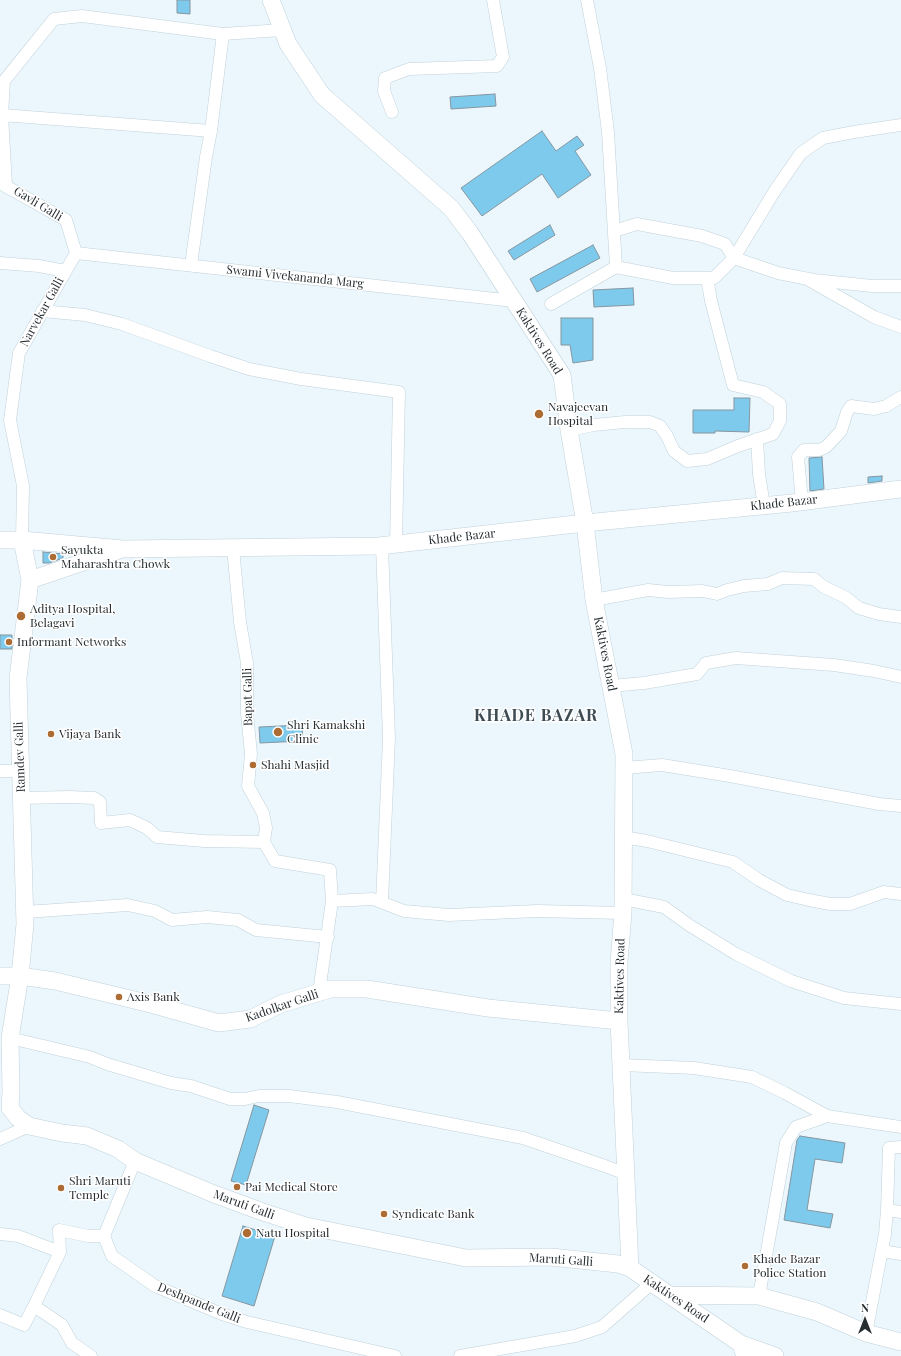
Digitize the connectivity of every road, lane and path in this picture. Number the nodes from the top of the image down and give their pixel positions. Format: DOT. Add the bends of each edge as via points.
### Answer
graph roads {
  1 [pos="271,0"];
  2 [pos="494,0"];
  3 [pos="587,0"];
  4 [pos="282,30"];
  5 [pos="223,34"];
  6 [pos="392,112"];
  7 [pos="2,115"];
  8 [pos="901,125"];
  9 [pos="211,131"];
  10 [pos="3,184"];
  11 [pos="614,231"];
  12 [pos="76,253"];
  13 [pos="734,258"];
  14 [pos="0,263"];
  15 [pos="192,265"];
  16 [pos="616,267"];
  17 [pos="64,271"];
  18 [pos="707,278"];
  19 [pos="806,278"];
  20 [pos="901,286"];
  21 [pos="514,301"];
  22 [pos="552,304"];
  23 [pos="42,311"];
  24 [pos="901,327"];
  25 [pos="901,397"];
  26 [pos="569,430"];
  27 [pos="756,439"];
  28 [pos="901,489"];
  29 [pos="802,502"];
  30 [pos="764,506"];
  31 [pos="585,523"];
  32 [pos="0,540"];
  33 [pos="22,540"];
  34 [pos="389,545"];
  35 [pos="234,548"];
  36 [pos="123,549"];
  37 [pos="30,580"];
  38 [pos="594,600"];
  39 [pos="901,617"];
  40 [pos="901,677"];
  41 [pos="611,686"];
  42 [pos="624,768"];
  43 [pos="0,770"];
  44 [pos="21,771"];
  45 [pos="22,798"];
  46 [pos="901,806"];
  47 [pos="623,837"];
  48 [pos="264,842"];
  49 [pos="901,894"];
  50 [pos="332,901"];
  51 [pos="382,902"];
  52 [pos="623,906"];
  53 [pos="25,912"];
  54 [pos="328,937"];
  55 [pos="0,976"];
  56 [pos="20,976"];
  57 [pos="320,992"];
  58 [pos="901,1004"];
  59 [pos="619,1021"];
  60 [pos="10,1038"];
  61 [pos="621,1065"];
  62 [pos="6,1090"];
  63 [pos="827,1116"];
  64 [pos="29,1126"];
  65 [pos="901,1127"];
  66 [pos="0,1138"];
  67 [pos="901,1148"];
  68 [pos="135,1161"];
  69 [pos="626,1174"];
  70 [pos="887,1210"];
  71 [pos="901,1212"];
  72 [pos="0,1234"];
  73 [pos="104,1236"];
  74 [pos="60,1252"];
  75 [pos="882,1252"];
  76 [pos="901,1254"];
  77 [pos="630,1268"];
  78 [pos="652,1283"];
  79 [pos="669,1295"];
  80 [pos="759,1296"];
  81 [pos="34,1306"];
  82 [pos="0,1315"];
  83 [pos="866,1333"];
  84 [pos="901,1342"];
  85 [pos="743,1350"];
  86 [pos="91,1356"];
  87 [pos="395,1356"];
  88 [pos="460,1356"];
  89 [pos="775,1356"];
  1 -- 4 [label="main road, Kaktives Road"];
  2 -- 6 [label="street" via="503,57 497,66 409,69 385,78 384,91"];
  3 -- 11 [label="street" via="600,68 606,118"];
  4 -- 5 [label="street"];
  4 -- 21 [label="main road, Kaktives Road" via="288,44 322,95 451,208"];
  5 -- 7 [label="street" via="82,16 54,20 4,81"];
  5 -- 9 [label="street"];
  7 -- 9 [label="street"];
  7 -- 10 [label="street"];
  8 -- 13 [label="street" via="823,138 801,153"];
  9 -- 15 [label="street"];
  10 -- 12 [label="street, Gavli Galli" via="66,220"];
  11 -- 13 [label="street" via="637,224 702,236 725,244"];
  11 -- 16 [label="street"];
  12 -- 15 [label="street, Swami Vivekananda Marg"];
  12 -- 17 [label="street, Narvekar Galli"];
  13 -- 18 [label="street" via="714,278"];
  13 -- 19 [label="street"];
  14 -- 17 [label="street"];
  15 -- 21 [label="street, Swami Vivekananda Marg"];
  16 -- 18 [label="street" via="673,278"];
  16 -- 22 [label="street"];
  17 -- 23 [label="street, Narvekar Galli"];
  18 -- 27 [label="street" via="733,385 763,392 780,404 780,420 773,434"];
  19 -- 20 [label="street" via="872,286"];
  19 -- 24 [label="street" via="874,317"];
  21 -- 26 [label="main road, Kaktives Road" via="562,375"];
  23 -- 33 [label="street, Narvekar Galli" via="19,352 10,420 23,486"];
  23 -- 34 [label="street" via="85,315 122,324 249,369 301,379 400,392"];
  25 -- 29 [label="street" via="886,406 874,409 851,406 841,431 826,447 819,450 804,450 798,457"];
  26 -- 27 [label="street" via="594,425 650,422 660,426 674,451 687,462 707,459"];
  26 -- 31 [label="main road, Kaktives Road"];
  27 -- 30 [label="street"];
  28 -- 29 [label="main road, Khade Bazar"];
  29 -- 30 [label="main road, Khade Bazar"];
  30 -- 31 [label="main road, Khade Bazar"];
  31 -- 34 [label="main road, Khade Bazar"];
  31 -- 38 [label="main road, Kaktives Road"];
  32 -- 33 [label="main road, Khade Bazar"];
  33 -- 36 [label="main road, Khade Bazar"];
  33 -- 37 [label="main road, Ramdev Galli"];
  34 -- 35 [label="main road, Khade Bazar"];
  34 -- 51 [label="street" via="389,738"];
  35 -- 36 [label="main road, Khade Bazar"];
  35 -- 48 [label="street, Bapat Galli" via="240,622 247,662 247,713 251,754 248,786 263,813 266,828"];
  36 -- 37 [label="main road"];
  37 -- 44 [label="main road, Ramdev Galli" via="18,678"];
  38 -- 39 [label="street" via="648,590 703,591 717,594 744,586 768,584 782,578 814,579 859,608"];
  38 -- 41 [label="main road, Kaktives Road"];
  40 -- 41 [label="street" via="874,670 834,665 736,658 706,662 697,674"];
  41 -- 42 [label="main road, Kaktives Road" via="624,754"];
  42 -- 46 [label="street" via="662,765"];
  42 -- 47 [label="main road, Kaktives Road"];
  43 -- 44 [label="street"];
  44 -- 45 [label="main road, Ramdev Galli"];
  45 -- 48 [label="street" via="94,798 100,802 101,823 130,820 147,828 157,837"];
  45 -- 53 [label="main road, Ramdev Galli"];
  47 -- 49 [label="street" via="733,862 787,895 809,900 850,904 884,892"];
  47 -- 52 [label="main road, Kaktives Road"];
  48 -- 50 [label="street" via="275,861 330,870"];
  50 -- 51 [label="street" via="372,899"];
  50 -- 54 [label="street"];
  51 -- 52 [label="street" via="404,911 449,915"];
  52 -- 58 [label="street" via="664,907 736,954 791,981 844,998"];
  52 -- 59 [label="main road, Kaktives Road" via="619,962"];
  53 -- 54 [label="street" via="128,905 154,911 172,920 206,917 238,920 256,930"];
  53 -- 56 [label="main road, Ramdev Galli"];
  54 -- 57 [label="street"];
  55 -- 56 [label="main road, Kadolkar Galli"];
  56 -- 57 [label="main road, Kadolkar Galli" via="55,981 220,1023 250,1019 281,1004"];
  56 -- 60 [label="main road, Ramdev Galli"];
  57 -- 59 [label="main road, Kadolkar Galli" via="330,989 367,989 488,1008"];
  59 -- 61 [label="main road, Kaktives Road"];
  60 -- 62 [label="main road, Ramdev Galli"];
  60 -- 69 [label="street" via="90,1057 171,1083 191,1086 230,1098 289,1096 337,1102 523,1138"];
  61 -- 63 [label="street" via="694,1068 752,1077"];
  61 -- 69 [label="main road, Kaktives Road"];
  62 -- 64 [label="main road, Maruti Galli" via="10,1108"];
  63 -- 65 [label="street"];
  63 -- 80 [label="street" via="796,1127 786,1143"];
  64 -- 66 [label="street"];
  64 -- 68 [label="main road, Maruti Galli" via="87,1136 118,1149"];
  67 -- 70 [label="street" via="889,1148"];
  68 -- 73 [label="street"];
  68 -- 77 [label="main road, Maruti Galli" via="214,1194 306,1226 466,1258 551,1257 618,1264"];
  69 -- 77 [label="main road, Kaktives Road"];
  70 -- 71 [label="street"];
  70 -- 75 [label="street"];
  72 -- 74 [label="street" via="18,1236"];
  73 -- 74 [label="street" via="88,1236 59,1230"];
  73 -- 87 [label="street, Deshpande Galli" via="112,1256 155,1286 222,1314"];
  74 -- 81 [label="street"];
  75 -- 76 [label="street"];
  75 -- 83 [label="street"];
  77 -- 78 [label="main road, Kaktives Road"];
  78 -- 79 [label="main road, Kaktives Road"];
  78 -- 88 [label="street" via="602,1327 575,1336"];
  79 -- 80 [label="main road"];
  79 -- 85 [label="main road, Kaktives Road"];
  80 -- 83 [label="main road" via="817,1312"];
  81 -- 82 [label="street" via="24,1326"];
  81 -- 86 [label="street" via="62,1325 72,1343"];
  83 -- 84 [label="main road"];
  85 -- 89 [label="main road, Kaktives Road"];
}
